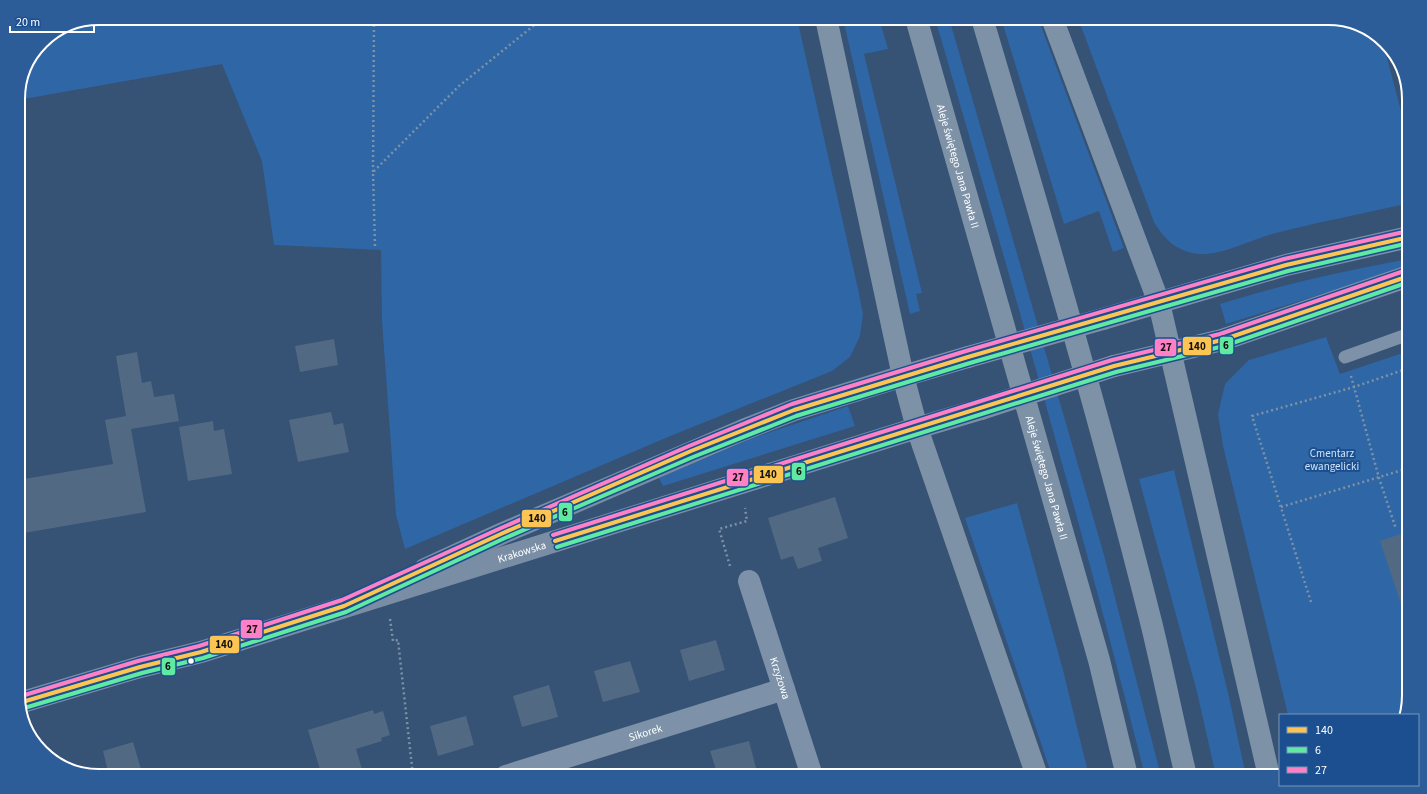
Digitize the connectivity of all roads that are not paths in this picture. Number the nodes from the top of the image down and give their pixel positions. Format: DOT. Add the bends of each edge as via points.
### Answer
graph roads {
  1 [pos="828,25"];
  2 [pos="918,25"];
  3 [pos="984,25"];
  4 [pos="1055,25"];
  5 [pos="1402,239"];
  6 [pos="1402,278"];
  7 [pos="1159,303"];
  8 [pos="1402,337"];
  9 [pos="1171,354"];
  10 [pos="1345,357"];
  11 [pos="904,376"];
  12 [pos="917,428"];
  13 [pos="749,581"];
  14 [pos="344,606"];
  15 [pos="784,689"];
  16 [pos="25,701"];
  17 [pos="528,769"];
  18 [pos="810,769"];
  19 [pos="1035,769"];
  20 [pos="1125,769"];
  21 [pos="1184,769"];
  22 [pos="1267,769"];
  1 -- 11 [label="highway"];
  2 -- 20 [label="highway, Aleje świętego Jana Pawła II" via="1074,569"];
  3 -- 21 [label="highway" via="1103,438 1152,628"];
  4 -- 7 [label="highway"];
  5 -- 7 [label="main road, Krakowska" via="1286,265"];
  6 -- 9 [label="main road, Krakowska" via="1222,340"];
  7 -- 9 [label="highway"];
  7 -- 11 [label="main road, Krakowska, bridge"];
  8 -- 10 [label="lane"];
  9 -- 12 [label="main road, Krakowska, bridge" via="1114,366"];
  9 -- 22 [label="highway"];
  11 -- 12 [label="highway"];
  11 -- 14 [label="main road, Krakowska" via="794,410 692,451"];
  12 -- 14 [label="main road, Krakowska"];
  12 -- 19 [label="highway"];
  13 -- 15 [label="street, Krzyżowa"];
  14 -- 16 [label="main road, Krakowska" via="201,652"];
  15 -- 17 [label="street, Sikorek"];
  15 -- 18 [label="street, Krzyżowa"];
}
